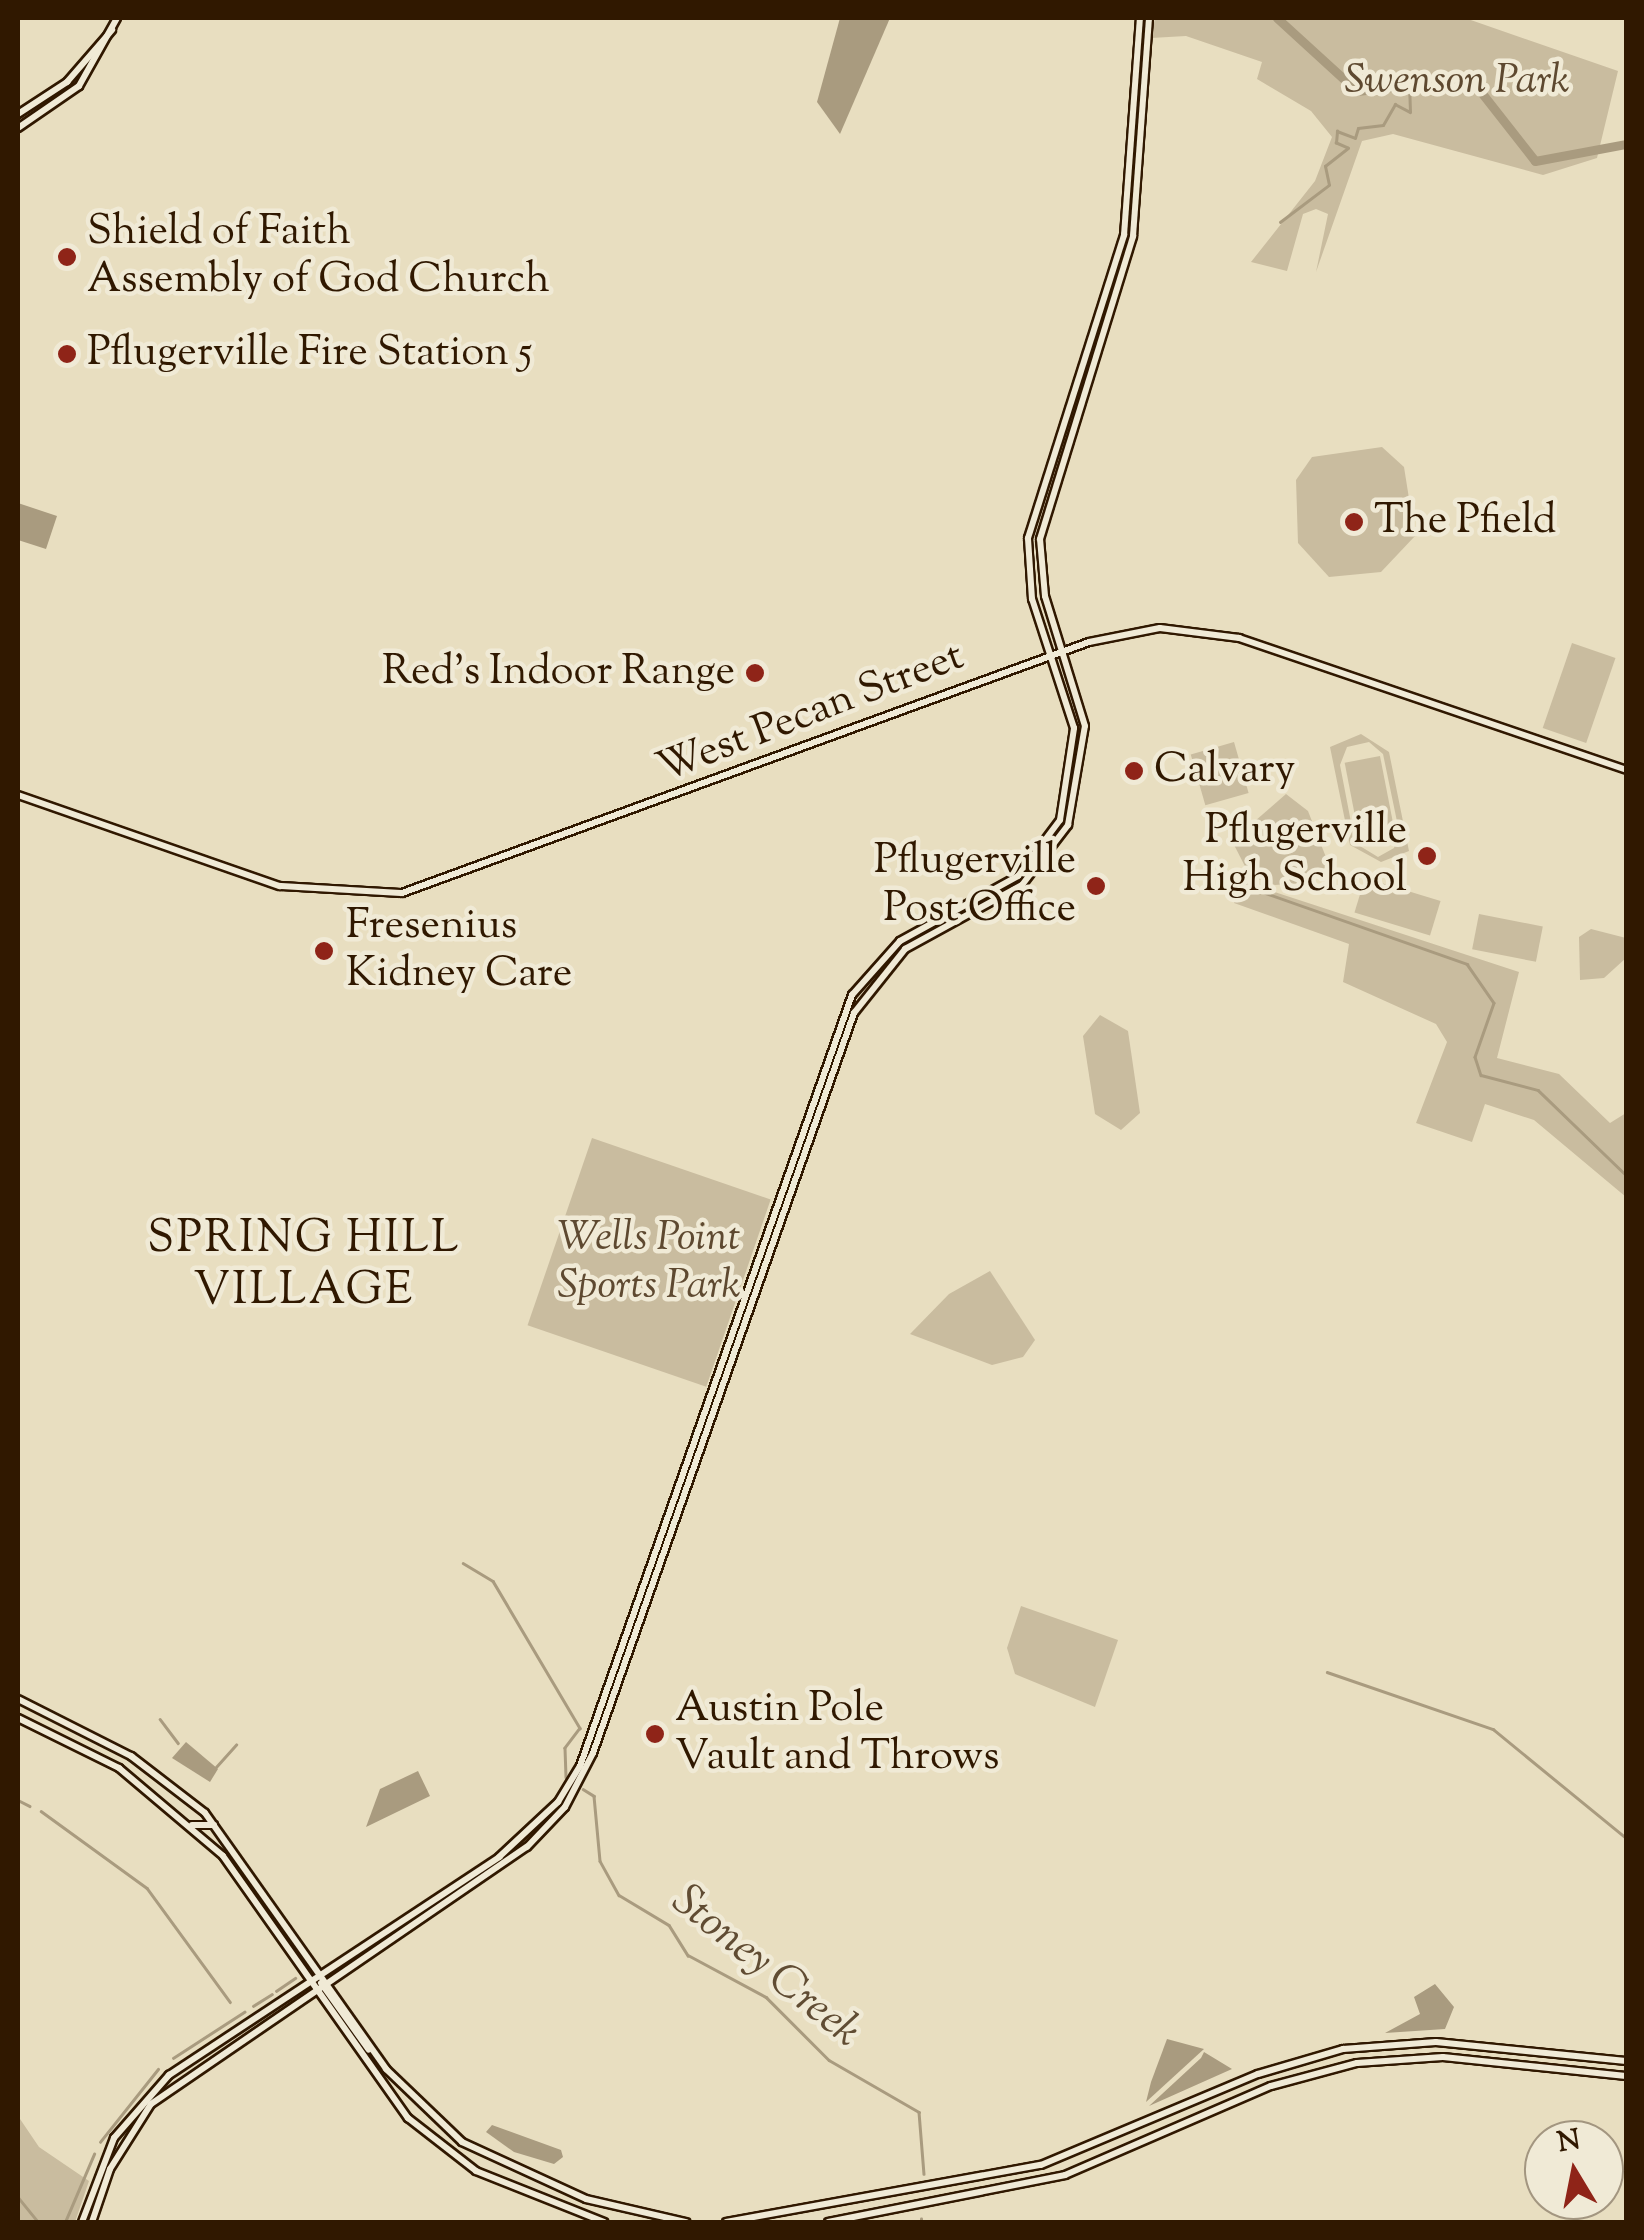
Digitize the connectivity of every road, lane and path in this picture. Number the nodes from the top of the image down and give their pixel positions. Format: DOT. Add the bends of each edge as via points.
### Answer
graph roads {
  1 [pos="117,18"];
  2 [pos="1140,18"];
  3 [pos="1150,18"];
  4 [pos="112,30"];
  5 [pos="1133,59"];
  6 [pos="1142,66"];
  7 [pos="18,114"];
  8 [pos="18,128"];
  9 [pos="1028,538"];
  10 [pos="1040,540"];
  11 [pos="1063,652"];
  12 [pos="1051,656"];
  13 [pos="1086,738"];
  14 [pos="1075,740"];
  15 [pos="1626,770"];
  16 [pos="18,795"];
  17 [pos="1050,838"];
  18 [pos="1058,843"];
  19 [pos="1002,888"];
  20 [pos="1008,896"];
  21 [pos="963,908"];
  22 [pos="966,917"];
  23 [pos="795,1148"];
  24 [pos="804,1152"];
  25 [pos="769,1242"];
  26 [pos="18,1699"];
  27 [pos="18,1718"];
  28 [pos="205,1813"];
  29 [pos="182,1815"];
  30 [pos="192,1824"];
  31 [pos="216,1825"];
  32 [pos="319,1981"];
  33 [pos="1626,2061"];
  34 [pos="1626,2076"];
  35 [pos="462,2142"];
  36 [pos="452,2154"];
  37 [pos="1009,2172"];
  38 [pos="1012,2188"];
  39 [pos="764,2218"];
  40 [pos="82,2222"];
  41 [pos="92,2222"];
  42 [pos="604,2222"];
  43 [pos="686,2222"];
  44 [pos="726,2222"];
  45 [pos="755,2222"];
  46 [pos="828,2222"];
  1 -- 4 [label="main road"];
  2 -- 5 [label="main road"];
  3 -- 6 [label="main road"];
  4 -- 7 [label="main road" via="66,82"];
  4 -- 8 [label="main road" via="79,86"];
  5 -- 6 [label="main road"];
  5 -- 9 [label="main road" via="1124,235"];
  6 -- 10 [label="main road" via="1133,236"];
  9 -- 10 [label="main road"];
  9 -- 12 [label="main road" via="1032,599"];
  10 -- 11 [label="main road"];
  11 -- 12 [label="main road, West Pecan Street"];
  11 -- 13 [label="main road"];
  11 -- 15 [label="main road, West Pecan Street" via="1140,630 1220,633"];
  12 -- 14 [label="main road"];
  12 -- 16 [label="main road, West Pecan Street" via="402,893 280,886"];
  13 -- 14 [label="main road"];
  13 -- 18 [label="main road" via="1079,797"];
  14 -- 17 [label="main road" via="1068,796"];
  17 -- 18 [label="main road"];
  17 -- 19 [label="main road"];
  18 -- 20 [label="main road"];
  19 -- 20 [label="main road"];
  19 -- 21 [label="main road"];
  20 -- 22 [label="main road"];
  21 -- 22 [label="main road"];
  21 -- 23 [label="main road" via="900,941 860,983"];
  22 -- 24 [label="main road" via="905,948 869,988"];
  23 -- 24 [label="main road"];
  23 -- 25 [label="main road"];
  24 -- 25 [label="main road"];
  25 -- 32 [label="main road" via="565,1807 527,1846"];
  26 -- 28 [label="main road" via="131,1756"];
  27 -- 29 [label="main road" via="119,1768"];
  28 -- 29 [label="main road"];
  28 -- 31 [label="main road"];
  29 -- 30 [label="main road"];
  30 -- 31 [label="main road"];
  30 -- 32 [label="main road"];
  31 -- 32 [label="main road"];
  32 -- 35 [label="main road" via="386,2070"];
  32 -- 36 [label="main road" via="373,2079"];
  32 -- 40 [label="main road" via="144,2098 114,2138"];
  32 -- 41 [label="main road" via="151,2104 122,2144"];
  33 -- 37 [label="main road" via="1436,2042 1342,2049"];
  34 -- 38 [label="main road" via="1442,2057 1357,2063 1272,2086"];
  35 -- 36 [label="main road"];
  35 -- 43 [label="main road" via="586,2199"];
  36 -- 42 [label="main road" via="510,2189"];
  37 -- 38 [label="main road"];
  37 -- 39 [label="main road"];
  38 -- 46 [label="main road"];
  39 -- 44 [label="main road"];
  39 -- 45 [label="main road"];
}
